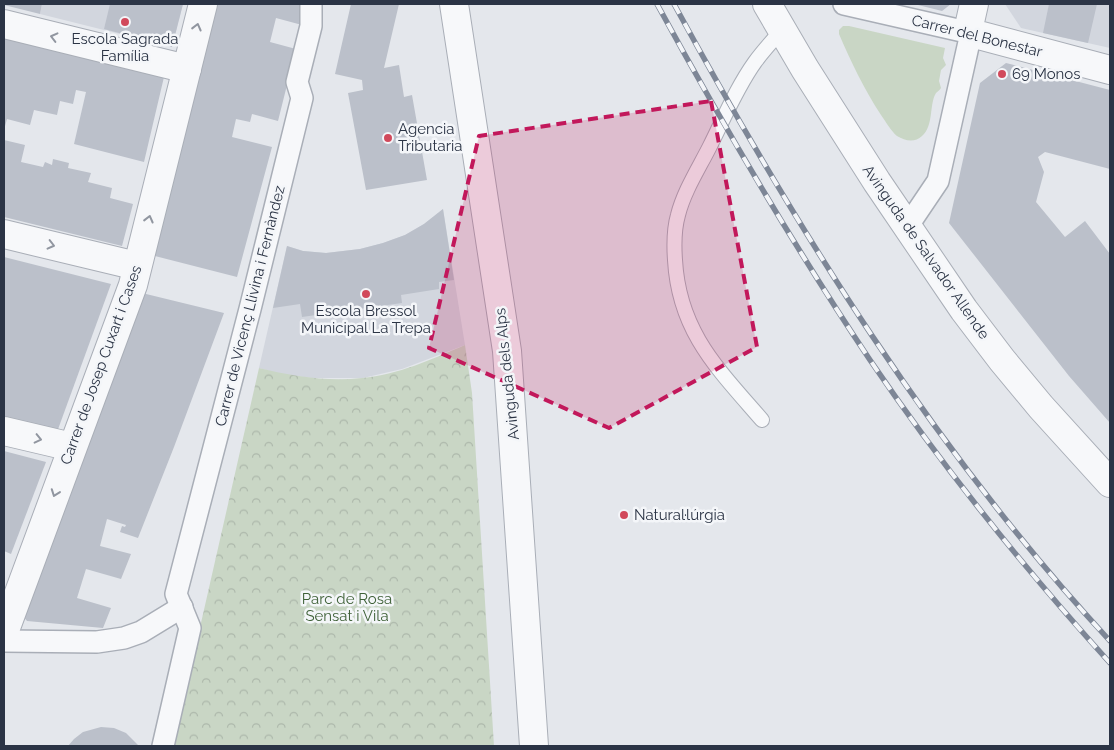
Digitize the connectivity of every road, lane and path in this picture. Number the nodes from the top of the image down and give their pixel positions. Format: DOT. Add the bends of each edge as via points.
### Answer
graph roads {
  1 [pos="203,4"];
  2 [pos="311,4"];
  3 [pos="454,4"];
  4 [pos="767,4"];
  5 [pos="844,4"];
  6 [pos="974,4"];
  7 [pos="4,24"];
  8 [pos="782,30"];
  9 [pos="971,33"];
  10 [pos="187,69"];
  11 [pos="1110,70"];
  12 [pos="908,227"];
  13 [pos="4,234"];
  14 [pos="137,266"];
  15 [pos="762,420"];
  16 [pos="4,431"];
  17 [pos="72,447"];
  18 [pos="1110,483"];
  19 [pos="182,607"];
  20 [pos="4,633"];
  21 [pos="4,641"];
  22 [pos="163,746"];
  23 [pos="534,746"];
  10 -- 1 [label="street, Carrer de Josep Cuxart i Cases, one-way"];
  2 -- 19 [label="street, Carrer de Vicenç Llivina i Fernàndez" via="310,26 297,82 302,98 176,594"];
  3 -- 23 [label="street, Avinguda dels Alps" via="507,352"];
  4 -- 8 [label="street, Avinguda de Salvador Allende"];
  5 -- 9 [label="street, Carrer del Bonestar"];
  6 -- 9 [label="street"];
  10 -- 7 [label="street, one-way"];
  8 -- 12 [label="street, Avinguda de Salvador Allende" via="858,154"];
  8 -- 15 [label="lane" via="754,63 686,194 678,215 674,247 682,305 693,332 714,364"];
  9 -- 11 [label="street, Carrer del Bonestar"];
  9 -- 12 [label="street" via="938,180"];
  14 -- 10 [label="street, Carrer de Josep Cuxart i Cases, one-way"];
  12 -- 18 [label="street, Avinguda de Salvador Allende" via="1002,360"];
  13 -- 14 [label="street, one-way"];
  14 -- 17 [label="street, Carrer de Josep Cuxart i Cases"];
  16 -- 17 [label="street, one-way"];
  17 -- 20 [label="street, Carrer de Josep Cuxart i Cases, one-way"];
  19 -- 21 [label="street" via="141,632 124,638 97,642"];
  19 -- 22 [label="street, Carrer de Vicenç Llivina i Fernàndez" via="190,628"];
}
